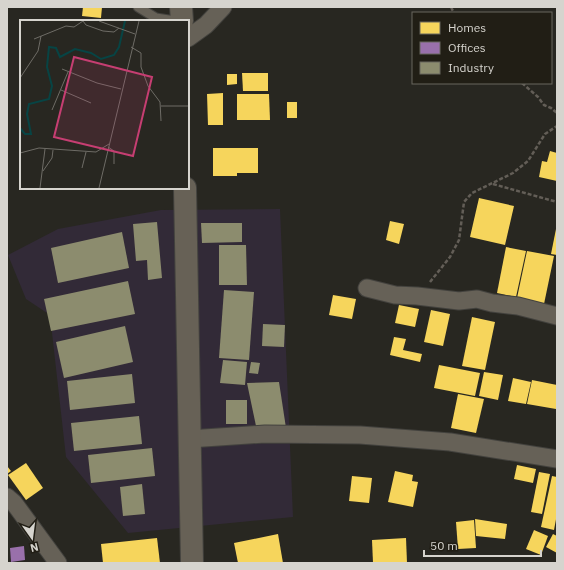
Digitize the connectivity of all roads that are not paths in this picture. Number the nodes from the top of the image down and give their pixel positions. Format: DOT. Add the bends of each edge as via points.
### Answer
graph roads {
  1 [pos="138,7"];
  2 [pos="181,7"];
  3 [pos="223,7"];
  4 [pos="169,20"];
  5 [pos="182,20"];
  6 [pos="189,37"];
  7 [pos="185,189"];
  8 [pos="367,288"];
  9 [pos="557,316"];
  10 [pos="189,439"];
  11 [pos="557,459"];
  12 [pos="7,497"];
  13 [pos="58,563"];
  14 [pos="192,563"];
  1 -- 4 [label="lane" via="156,18"];
  2 -- 5 [label="main road"];
  3 -- 6 [label="street"];
  7 -- 10 [label="main road"];
  8 -- 9 [label="street" via="396,295 459,301 477,299"];
  10 -- 11 [label="street" via="265,434 360,435 450,442"];
  10 -- 14 [label="main road"];
  12 -- 13 [label="street"];
}
